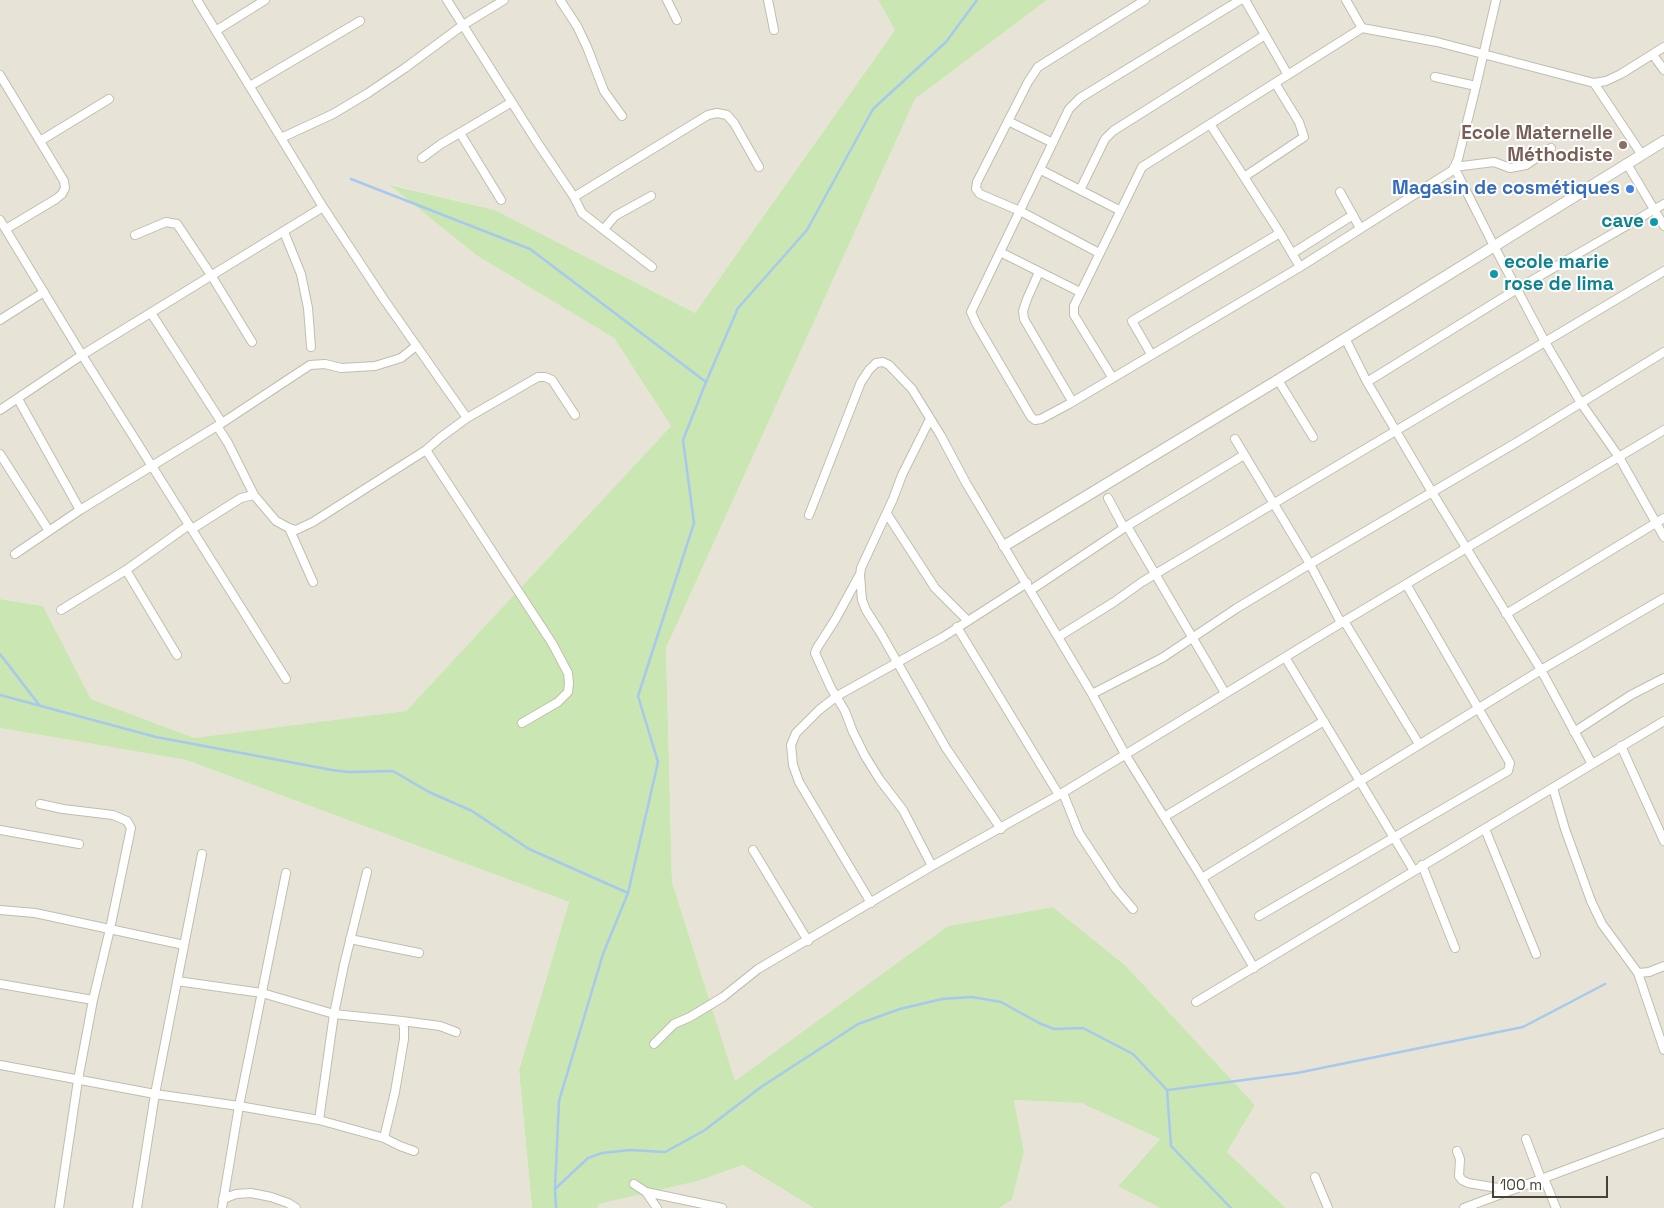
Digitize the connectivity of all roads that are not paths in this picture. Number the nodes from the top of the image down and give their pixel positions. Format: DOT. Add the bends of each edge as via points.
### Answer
graph roads {
  1 [pos="197,0"];
  2 [pos="265,0"];
  3 [pos="447,0"];
  4 [pos="504,0"];
  5 [pos="560,0"];
  6 [pos="667,0"];
  7 [pos="768,0"];
  8 [pos="1145,0"];
  9 [pos="1240,0"];
  10 [pos="1245,0"];
  11 [pos="1346,0"];
  12 [pos="1496,0"];
  13 [pos="677,20"];
  14 [pos="360,22"];
  15 [pos="463,25"];
  16 [pos="1362,28"];
  17 [pos="217,30"];
  18 [pos="774,30"];
  19 [pos="1266,35"];
  20 [pos="1664,47"];
  21 [pos="1484,55"];
  22 [pos="1653,55"];
  23 [pos="1664,70"];
  24 [pos="1288,75"];
  25 [pos="0,76"];
  26 [pos="1434,76"];
  27 [pos="1275,83"];
  28 [pos="1594,83"];
  29 [pos="250,86"];
  30 [pos="1476,86"];
  31 [pos="109,99"];
  32 [pos="512,102"];
  33 [pos="622,116"];
  34 [pos="1008,121"];
  35 [pos="1210,124"];
  36 [pos="460,133"];
  37 [pos="281,138"];
  38 [pos="40,141"];
  39 [pos="1664,142"];
  40 [pos="1053,143"];
  41 [pos="1551,148"];
  42 [pos="1642,155"];
  43 [pos="422,158"];
  44 [pos="1627,164"];
  45 [pos="1454,166"];
  46 [pos="759,167"];
  47 [pos="1041,170"];
  48 [pos="1244,177"];
  49 [pos="1080,190"];
  50 [pos="1340,192"];
  51 [pos="651,196"];
  52 [pos="574,197"];
  53 [pos="501,200"];
  54 [pos="1664,204"];
  55 [pos="323,207"];
  56 [pos="1120,210"];
  57 [pos="1654,210"];
  58 [pos="1020,211"];
  59 [pos="1353,215"];
  60 [pos="0,220"];
  61 [pos="1664,226"];
  62 [pos="1360,228"];
  63 [pos="6,229"];
  64 [pos="604,229"];
  65 [pos="284,232"];
  66 [pos="1280,233"];
  67 [pos="136,235"];
  68 [pos="1494,246"];
  69 [pos="1000,252"];
  70 [pos="1099,253"];
  71 [pos="1293,253"];
  72 [pos="652,267"];
  73 [pos="1300,267"];
  74 [pos="1664,271"];
  75 [pos="1040,272"];
  76 [pos="211,275"];
  77 [pos="1517,289"];
  78 [pos="44,292"];
  79 [pos="1080,292"];
  80 [pos="151,313"];
  81 [pos="0,320"];
  82 [pos="1345,338"];
  83 [pos="252,342"];
  84 [pos="1545,342"];
  85 [pos="416,346"];
  86 [pos="311,347"];
  87 [pos="1664,352"];
  88 [pos="1151,354"];
  89 [pos="82,355"];
  90 [pos="1112,377"];
  91 [pos="1278,380"];
  92 [pos="1367,382"];
  93 [pos="18,399"];
  94 [pos="1072,401"];
  95 [pos="1581,403"];
  96 [pos="0,410"];
  97 [pos="575,415"];
  98 [pos="467,418"];
  99 [pos="930,419"];
  100 [pos="219,424"];
  101 [pos="1396,430"];
  102 [pos="1664,430"];
  103 [pos="1313,437"];
  104 [pos="1235,439"];
  105 [pos="426,450"];
  106 [pos="0,454"];
  107 [pos="1244,456"];
  108 [pos="1620,457"];
  109 [pos="152,466"];
  110 [pos="1432,492"];
  111 [pos="254,495"];
  112 [pos="1108,498"];
  113 [pos="1273,504"];
  114 [pos="80,510"];
  115 [pos="887,514"];
  116 [pos="809,516"];
  117 [pos="1664,518"];
  118 [pos="1656,522"];
  119 [pos="191,527"];
  120 [pos="1126,527"];
  121 [pos="289,528"];
  122 [pos="49,531"];
  123 [pos="1664,537"];
  124 [pos="1004,546"];
  125 [pos="1466,548"];
  126 [pos="15,554"];
  127 [pos="1310,564"];
  128 [pos="126,570"];
  129 [pos="1156,574"];
  130 [pos="860,575"];
  131 [pos="313,582"];
  132 [pos="1406,584"];
  133 [pos="1029,587"];
  134 [pos="1664,598"];
  135 [pos="61,610"];
  136 [pos="1506,614"];
  137 [pos="968,621"];
  138 [pos="1342,622"];
  139 [pos="957,628"];
  140 [pos="1058,637"];
  141 [pos="1193,639"];
  142 [pos="177,655"];
  143 [pos="1285,657"];
  144 [pos="898,663"];
  145 [pos="1541,670"];
  146 [pos="1664,678"];
  147 [pos="286,680"];
  148 [pos="1225,693"];
  149 [pos="1092,694"];
  150 [pos="837,696"];
  151 [pos="1477,709"];
  152 [pos="1324,720"];
  153 [pos="1664,721"];
  154 [pos="522,723"];
  155 [pos="1574,732"];
  156 [pos="1419,744"];
  157 [pos="1621,746"];
  158 [pos="1125,754"];
  159 [pos="1592,764"];
  160 [pos="1360,780"];
  161 [pos="1553,788"];
  162 [pos="1061,794"];
  163 [pos="40,804"];
  164 [pos="1164,817"];
  165 [pos="1001,829"];
  166 [pos="1485,829"];
  167 [pos="0,830"];
  168 [pos="1395,838"];
  169 [pos="1664,841"];
  170 [pos="79,844"];
  171 [pos="753,850"];
  172 [pos="202,854"];
  173 [pos="1422,865"];
  174 [pos="932,866"];
  175 [pos="1414,871"];
  176 [pos="367,872"];
  177 [pos="286,873"];
  178 [pos="1202,878"];
  179 [pos="871,903"];
  180 [pos="1133,909"];
  181 [pos="0,910"];
  182 [pos="1260,916"];
  183 [pos="110,929"];
  184 [pos="350,939"];
  185 [pos="808,941"];
  186 [pos="184,945"];
  187 [pos="1456,948"];
  188 [pos="419,953"];
  189 [pos="1536,954"];
  190 [pos="1664,966"];
  191 [pos="1254,968"];
  192 [pos="1638,973"];
  193 [pos="177,981"];
  194 [pos="0,984"];
  195 [pos="262,993"];
  196 [pos="94,1000"];
  197 [pos="1196,1002"];
  198 [pos="334,1014"];
  199 [pos="402,1021"];
  200 [pos="456,1032"];
  201 [pos="654,1044"];
  202 [pos="1664,1050"];
  203 [pos="0,1064"];
  204 [pos="78,1080"];
  205 [pos="155,1094"];
  206 [pos="239,1106"];
  207 [pos="319,1120"];
  208 [pos="1664,1134"];
  209 [pos="384,1138"];
  210 [pos="1526,1139"];
  211 [pos="414,1151"];
  212 [pos="1457,1151"];
  213 [pos="1315,1177"];
  214 [pos="1543,1178"];
  215 [pos="634,1184"];
  216 [pos="1510,1190"];
  217 [pos="646,1192"];
  218 [pos="224,1198"];
  219 [pos="59,1208"];
  220 [pos="137,1208"];
  221 [pos="222,1208"];
  222 [pos="296,1208"];
  223 [pos="657,1208"];
  224 [pos="722,1208"];
  225 [pos="1328,1208"];
  226 [pos="1464,1208"];
  227 [pos="1556,1208"];
  1 -- 17 [label="street"];
  2 -- 17 [label="street"];
  3 -- 15 [label="street"];
  4 -- 15 [label="street"];
  5 -- 33 [label="street" via="587,47 604,91"];
  6 -- 13 [label="street"];
  7 -- 18 [label="street"];
  8 -- 34 [label="street" via="1038,67"];
  9 -- 40 [label="street" via="1080,98 1069,110"];
  10 -- 19 [label="street"];
  11 -- 16 [label="street"];
  12 -- 21 [label="street"];
  14 -- 29 [label="street"];
  15 -- 32 [label="street"];
  15 -- 37 [label="street" via="368,93 333,114"];
  16 -- 21 [label="street"];
  16 -- 24 [label="street"];
  17 -- 29 [label="street"];
  19 -- 24 [label="street"];
  19 -- 49 [label="street" via="1113,131 1105,139"];
  20 -- 22 [label="street"];
  21 -- 28 [label="street"];
  21 -- 30 [label="street"];
  22 -- 23 [label="street"];
  22 -- 28 [label="street" via="1621,74"];
  24 -- 27 [label="street"];
  25 -- 38 [label="street"];
  26 -- 30 [label="street"];
  27 -- 35 [label="street"];
  27 -- 48 [label="street" via="1299,122 1304,137"];
  28 -- 42 [label="street"];
  29 -- 37 [label="street"];
  30 -- 45 [label="street"];
  31 -- 38 [label="street"];
  32 -- 36 [label="street"];
  32 -- 52 [label="street"];
  34 -- 40 [label="street"];
  34 -- 58 [label="street" via="976,189 980,194"];
  35 -- 48 [label="street"];
  35 -- 56 [label="street" via="1142,167"];
  36 -- 43 [label="street"];
  36 -- 53 [label="street"];
  37 -- 55 [label="street"];
  38 -- 63 [label="street" via="65,188 56,199"];
  39 -- 42 [label="street"];
  40 -- 47 [label="street"];
  41 -- 45 [label="street" via="1526,165 1510,168 1494,162"];
  42 -- 44 [label="street"];
  44 -- 57 [label="street"];
  44 -- 68 [label="street"];
  45 -- 62 [label="street" via="1439,180"];
  45 -- 68 [label="street"];
  46 -- 52 [label="street" via="734,122 727,115 708,115"];
  47 -- 49 [label="street"];
  47 -- 58 [label="street"];
  48 -- 66 [label="street"];
  49 -- 56 [label="street"];
  50 -- 59 [label="street"];
  51 -- 64 [label="street" via="615,216"];
  52 -- 64 [label="street" via="582,213"];
  54 -- 57 [label="street"];
  55 -- 65 [label="street"];
  55 -- 85 [label="street"];
  56 -- 70 [label="street"];
  57 -- 61 [label="street"];
  57 -- 77 [label="street"];
  58 -- 69 [label="street"];
  58 -- 70 [label="street"];
  59 -- 62 [label="street"];
  59 -- 71 [label="street"];
  60 -- 63 [label="street"];
  62 -- 73 [label="street"];
  63 -- 78 [label="street"];
  64 -- 72 [label="street"];
  65 -- 76 [label="street"];
  65 -- 86 [label="street" via="301,274"];
  66 -- 71 [label="street"];
  66 -- 88 [label="street" via="1132,321"];
  67 -- 76 [label="street" via="166,222 177,224"];
  68 -- 77 [label="street"];
  68 -- 82 [label="street"];
  69 -- 75 [label="street"];
  69 -- 94 [label="street" via="971,312 974,320 1030,416 1035,420 1041,419"];
  70 -- 79 [label="street"];
  71 -- 73 [label="street"];
  73 -- 88 [label="street"];
  74 -- 84 [label="street"];
  75 -- 79 [label="street"];
  75 -- 94 [label="street" via="1027,299 1024,319"];
  76 -- 80 [label="street"];
  76 -- 83 [label="street"];
  77 -- 84 [label="street"];
  77 -- 92 [label="street"];
  78 -- 81 [label="street"];
  78 -- 89 [label="street"];
  79 -- 90 [label="street" via="1074,315"];
  80 -- 89 [label="street"];
  80 -- 100 [label="street"];
  82 -- 91 [label="street"];
  82 -- 92 [label="street"];
  84 -- 95 [label="street"];
  84 -- 101 [label="street"];
  85 -- 98 [label="street"];
  85 -- 100 [label="street" via="400,358 375,366 341,368 310,365"];
  87 -- 95 [label="street"];
  88 -- 90 [label="street"];
  89 -- 93 [label="street"];
  89 -- 109 [label="street"];
  90 -- 94 [label="street"];
  91 -- 103 [label="street"];
  91 -- 124 [label="street"];
  92 -- 101 [label="street"];
  93 -- 96 [label="street"];
  93 -- 114 [label="street"];
  95 -- 108 [label="street"];
  95 -- 110 [label="street"];
  97 -- 98 [label="street" via="552,380 545,376"];
  98 -- 105 [label="street"];
  99 -- 115 [label="street"];
  99 -- 116 [label="street" via="901,377 889,365 876,363 861,382"];
  99 -- 124 [label="street"];
  100 -- 109 [label="street"];
  100 -- 111 [label="street"];
  101 -- 110 [label="street"];
  101 -- 113 [label="street"];
  102 -- 108 [label="street"];
  104 -- 107 [label="street"];
  105 -- 121 [label="street" via="313,522 296,530"];
  105 -- 154 [label="street" via="552,643 568,673 568,692 558,702"];
  106 -- 122 [label="street"];
  107 -- 113 [label="street"];
  107 -- 120 [label="street"];
  108 -- 118 [label="street"];
  108 -- 125 [label="street"];
  109 -- 114 [label="street"];
  109 -- 119 [label="street"];
  110 -- 125 [label="street"];
  110 -- 127 [label="street"];
  111 -- 119 [label="street" via="241,498"];
  111 -- 121 [label="street" via="276,521"];
  112 -- 120 [label="street"];
  113 -- 127 [label="street"];
  113 -- 129 [label="street"];
  114 -- 122 [label="street"];
  115 -- 130 [label="street"];
  115 -- 137 [label="street" via="935,588"];
  117 -- 118 [label="street"];
  118 -- 123 [label="street"];
  118 -- 136 [label="street"];
  119 -- 128 [label="street"];
  119 -- 147 [label="street"];
  120 -- 129 [label="street"];
  120 -- 133 [label="street"];
  121 -- 131 [label="street"];
  122 -- 126 [label="street"];
  124 -- 133 [label="street"];
  125 -- 132 [label="street"];
  125 -- 136 [label="street"];
  127 -- 138 [label="street"];
  127 -- 141 [label="street"];
  128 -- 135 [label="street"];
  128 -- 142 [label="street"];
  129 -- 140 [label="street"];
  129 -- 141 [label="street"];
  130 -- 144 [label="street" via="866,610"];
  130 -- 150 [label="street" via="815,654"];
  132 -- 138 [label="street"];
  132 -- 151 [label="street"];
  133 -- 137 [label="street"];
  133 -- 140 [label="street"];
  134 -- 145 [label="street"];
  136 -- 145 [label="street"];
  137 -- 139 [label="street"];
  138 -- 143 [label="street"];
  138 -- 156 [label="street"];
  139 -- 144 [label="street"];
  139 -- 162 [label="street"];
  140 -- 149 [label="street"];
  141 -- 148 [label="street"];
  141 -- 149 [label="street"];
  143 -- 148 [label="street"];
  143 -- 152 [label="street"];
  144 -- 150 [label="street"];
  144 -- 165 [label="street" via="946,748"];
  145 -- 151 [label="street"];
  145 -- 155 [label="street"];
  146 -- 155 [label="street"];
  148 -- 158 [label="street"];
  149 -- 158 [label="street"];
  150 -- 174 [label="street" via="865,756 903,810"];
  150 -- 179 [label="street" via="796,734 791,745 793,765 799,782"];
  151 -- 156 [label="street"];
  151 -- 168 [label="street" via="1510,763 1508,771"];
  152 -- 160 [label="street"];
  152 -- 164 [label="street"];
  153 -- 157 [label="street"];
  155 -- 159 [label="street"];
  156 -- 160 [label="street"];
  157 -- 159 [label="street"];
  157 -- 169 [label="street"];
  158 -- 162 [label="street"];
  158 -- 164 [label="street"];
  159 -- 161 [label="street"];
  160 -- 168 [label="street"];
  160 -- 178 [label="street"];
  161 -- 166 [label="street"];
  161 -- 192 [label="street" via="1591,901 1602,924"];
  162 -- 165 [label="street"];
  162 -- 180 [label="street" via="1079,833"];
  163 -- 183 [label="street" via="113,815 129,824 131,828"];
  164 -- 178 [label="street"];
  165 -- 174 [label="street"];
  166 -- 173 [label="street"];
  166 -- 189 [label="street"];
  167 -- 170 [label="street"];
  168 -- 175 [label="street"];
  168 -- 182 [label="street"];
  171 -- 185 [label="street"];
  172 -- 186 [label="street"];
  173 -- 175 [label="street"];
  173 -- 187 [label="street"];
  174 -- 179 [label="street"];
  175 -- 191 [label="street"];
  176 -- 184 [label="street"];
  177 -- 195 [label="street"];
  178 -- 191 [label="street"];
  179 -- 185 [label="street"];
  181 -- 183 [label="street" via="34,913"];
  183 -- 186 [label="street"];
  183 -- 196 [label="street"];
  184 -- 188 [label="street"];
  184 -- 198 [label="street"];
  185 -- 201 [label="street" via="758,970 723,997 674,1024"];
  186 -- 193 [label="street"];
  190 -- 192 [label="street"];
  191 -- 197 [label="street"];
  192 -- 202 [label="street"];
  193 -- 195 [label="street"];
  193 -- 205 [label="street"];
  194 -- 196 [label="street"];
  195 -- 198 [label="street"];
  195 -- 206 [label="street"];
  196 -- 204 [label="street"];
  198 -- 199 [label="street"];
  198 -- 207 [label="street"];
  199 -- 200 [label="street" via="440,1026"];
  199 -- 209 [label="street" via="404,1039"];
  203 -- 204 [label="street"];
  204 -- 205 [label="street"];
  204 -- 219 [label="street"];
  205 -- 206 [label="street"];
  205 -- 220 [label="street"];
  206 -- 207 [label="street"];
  206 -- 218 [label="street"];
  207 -- 209 [label="street"];
  208 -- 214 [label="street"];
  209 -- 211 [label="street"];
  210 -- 214 [label="street"];
  212 -- 216 [label="street" via="1462,1180"];
  213 -- 225 [label="street"];
  214 -- 216 [label="street"];
  214 -- 227 [label="street"];
  215 -- 217 [label="street"];
  216 -- 226 [label="street"];
  217 -- 223 [label="street"];
  217 -- 224 [label="street"];
  218 -- 221 [label="street"];
  218 -- 222 [label="street" via="252,1193 272,1196"];
}
